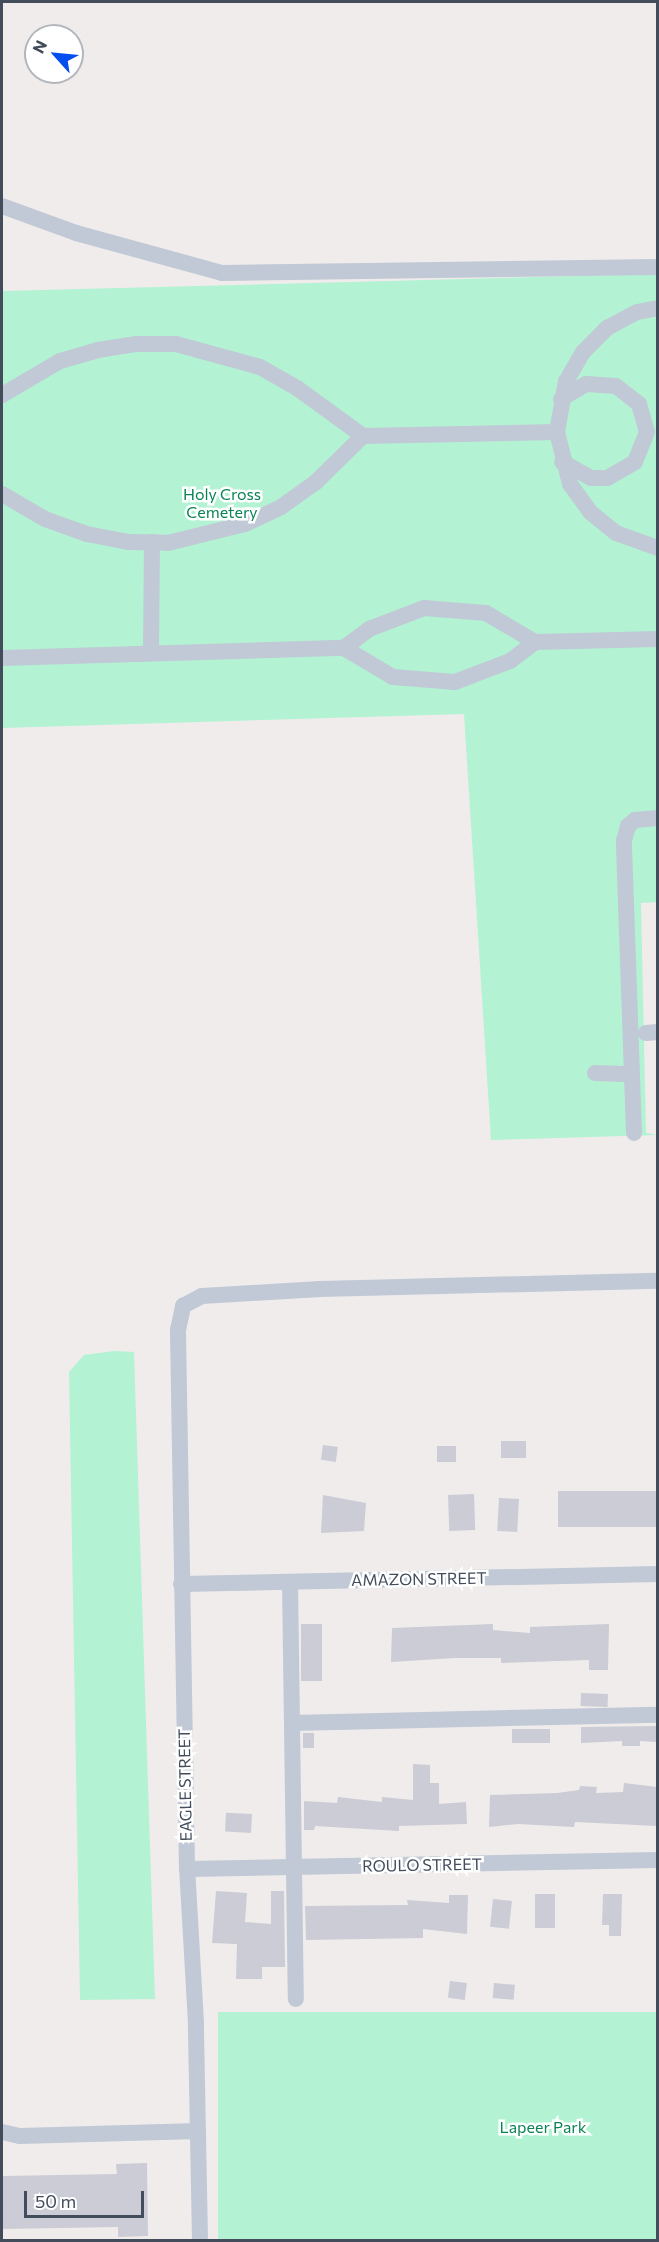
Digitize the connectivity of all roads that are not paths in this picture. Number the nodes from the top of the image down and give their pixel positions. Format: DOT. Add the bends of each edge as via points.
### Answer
graph roads {
  1 [pos="2,206"];
  2 [pos="657,267"];
  3 [pos="657,308"];
  4 [pos="2,395"];
  5 [pos="561,399"];
  6 [pos="557,432"];
  7 [pos="652,432"];
  8 [pos="363,436"];
  9 [pos="562,462"];
  10 [pos="2,494"];
  11 [pos="152,542"];
  12 [pos="657,548"];
  13 [pos="657,639"];
  14 [pos="535,642"];
  15 [pos="344,648"];
  16 [pos="151,653"];
  17 [pos="2,658"];
  18 [pos="657,818"];
  19 [pos="596,1073"];
  20 [pos="632,1074"];
  21 [pos="634,1133"];
  22 [pos="657,1281"];
  23 [pos="657,1575"];
  24 [pos="290,1582"];
  25 [pos="182,1584"];
  26 [pos="657,1715"];
  27 [pos="292,1723"];
  28 [pos="657,1860"];
  29 [pos="294,1867"];
  30 [pos="187,1869"];
  31 [pos="296,1999"];
  32 [pos="198,2131"];
  33 [pos="2,2132"];
  34 [pos="200,2241"];
  1 -- 2 [label="street" via="76,233 222,273"];
  3 -- 5 [label="street" via="637,312 607,328 583,352"];
  4 -- 8 [label="street" via="60,362 98,350 176,344 260,368 297,388"];
  5 -- 6 [label="street"];
  5 -- 7 [label="street" via="586,384 616,386 639,404"];
  6 -- 8 [label="street"];
  6 -- 9 [label="street"];
  7 -- 9 [label="street" via="635,462 607,478 584,476"];
  8 -- 11 [label="street" via="315,482 272,511 208,536"];
  9 -- 12 [label="street" via="570,484 590,512 616,533"];
  10 -- 11 [label="street" via="45,519 87,534"];
  11 -- 16 [label="street"];
  13 -- 14 [label="street"];
  14 -- 15 [label="street" via="486,613 424,608 369,629"];
  14 -- 15 [label="street" via="510,661 455,682 393,677"];
  15 -- 16 [label="street"];
  16 -- 17 [label="street"];
  18 -- 20 [label="street" via="634,819 624,842"];
  19 -- 20 [label="street"];
  20 -- 21 [label="street"];
  22 -- 25 [label="street, EAGLE STREET" via="202,1296 183,1306 178,1330"];
  23 -- 24 [label="street, AMAZON STREET"];
  24 -- 25 [label="street, AMAZON STREET"];
  24 -- 27 [label="street"];
  25 -- 30 [label="street, EAGLE STREET"];
  26 -- 27 [label="street"];
  27 -- 29 [label="street"];
  28 -- 29 [label="street, ROULO STREET"];
  29 -- 30 [label="street, ROULO STREET"];
  29 -- 31 [label="street"];
  30 -- 32 [label="street, EAGLE STREET"];
  32 -- 33 [label="street" via="20,2136"];
  32 -- 34 [label="street, EAGLE STREET"];
}
